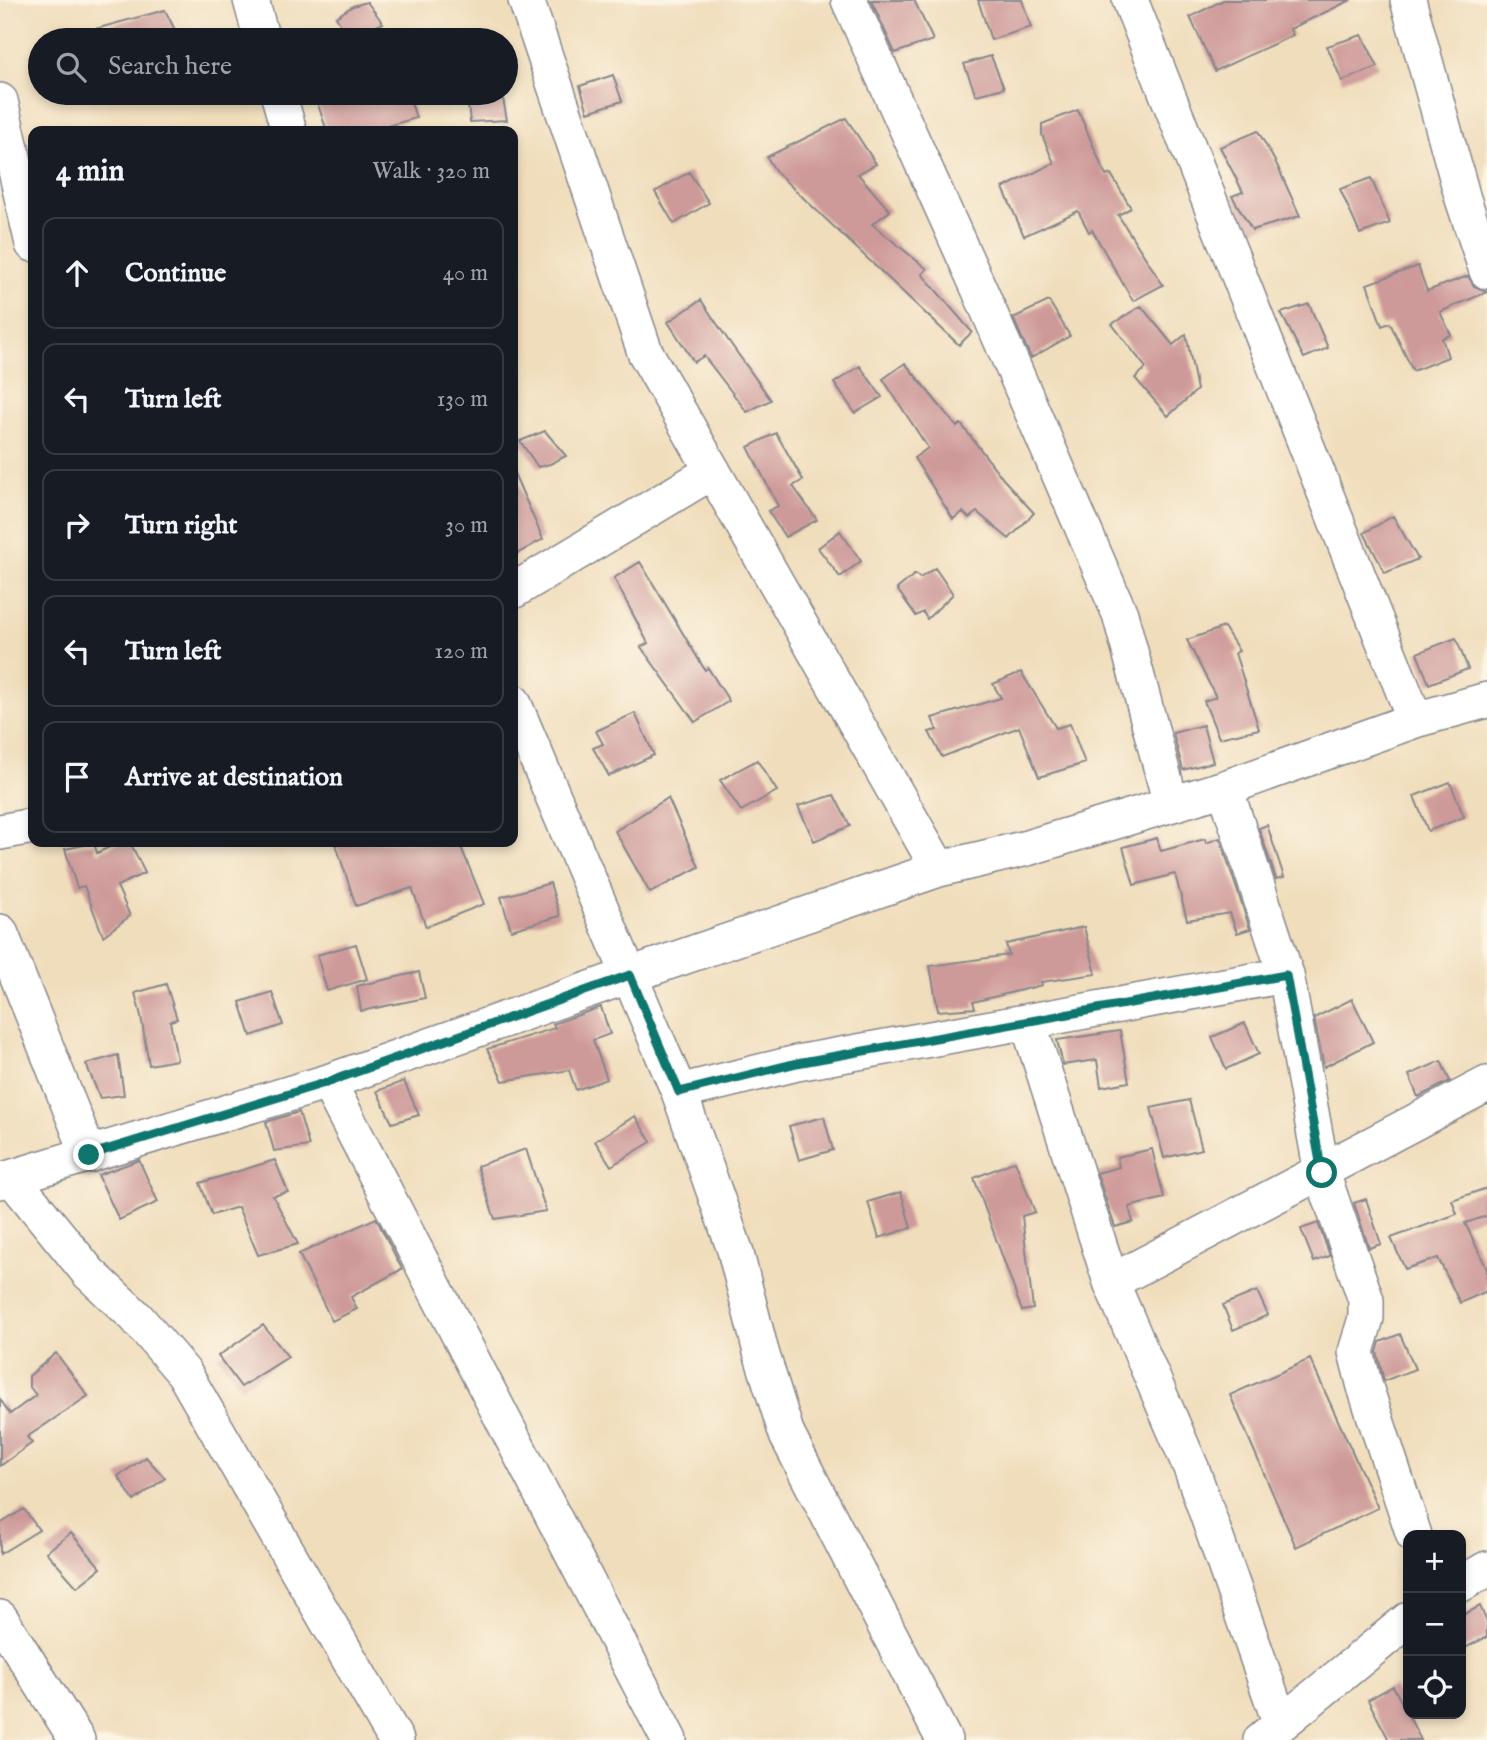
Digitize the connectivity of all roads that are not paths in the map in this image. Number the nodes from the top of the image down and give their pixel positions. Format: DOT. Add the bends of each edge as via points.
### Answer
graph roads {
  1 [pos="251,0"];
  2 [pos="526,0"];
  3 [pos="849,0"];
  4 [pos="1130,0"];
  5 [pos="1408,0"];
  6 [pos="259,28"];
  7 [pos="0,101"];
  8 [pos="281,105"];
  9 [pos="288,126"];
  10 [pos="28,225"];
  11 [pos="1487,271"];
  12 [pos="713,471"];
  13 [pos="518,588"];
  14 [pos="1486,706"];
  15 [pos="518,714"];
  16 [pos="1415,720"];
  17 [pos="1226,788"];
  18 [pos="1171,804"];
  19 [pos="28,827"];
  20 [pos="0,832"];
  21 [pos="939,869"];
  22 [pos="0,932"];
  23 [pos="630,975"];
  24 [pos="1286,975"];
  25 [pos="1028,1022"];
  26 [pos="328,1082"];
  27 [pos="1487,1084"];
  28 [pos="679,1092"];
  29 [pos="89,1155"];
  30 [pos="1322,1173"];
  31 [pos="6,1180"];
  32 [pos="1111,1282"];
  33 [pos="1412,1530"];
  34 [pos="1487,1569"];
  35 [pos="1466,1581"];
  36 [pos="0,1618"];
  37 [pos="1403,1624"];
  38 [pos="1270,1731"];
  39 [pos="383,1735"];
  40 [pos="77,1740"];
  41 [pos="669,1740"];
  42 [pos="944,1740"];
  1 -- 6 [label="street"];
  2 -- 12 [label="street" via="645,352"];
  3 -- 18 [label="street" via="1120,614"];
  4 -- 16 [label="street"];
  5 -- 11 [label="street"];
  7 -- 10 [label="street"];
  8 -- 9 [label="street"];
  12 -- 13 [label="street"];
  12 -- 21 [label="street"];
  14 -- 16 [label="street"];
  15 -- 23 [label="street"];
  16 -- 17 [label="street"];
  17 -- 18 [label="street"];
  17 -- 24 [label="street"];
  18 -- 21 [label="street" via="1027,848"];
  19 -- 20 [label="street"];
  21 -- 23 [label="street"];
  22 -- 29 [label="street"];
  23 -- 26 [label="street"];
  23 -- 28 [label="street"];
  24 -- 25 [label="street"];
  24 -- 30 [label="street"];
  25 -- 28 [label="street" via="797,1063"];
  25 -- 32 [label="street"];
  26 -- 29 [label="street"];
  26 -- 41 [label="street"];
  27 -- 30 [label="street"];
  28 -- 42 [label="street" via="735,1250 787,1434"];
  29 -- 31 [label="street"];
  30 -- 32 [label="street"];
  30 -- 33 [label="street" via="1366,1300 1356,1352"];
  31 -- 39 [label="street" via="184,1373"];
  32 -- 38 [label="street" via="1192,1470"];
  34 -- 35 [label="street"];
  36 -- 40 [label="street"];
  37 -- 38 [label="street"];
}
